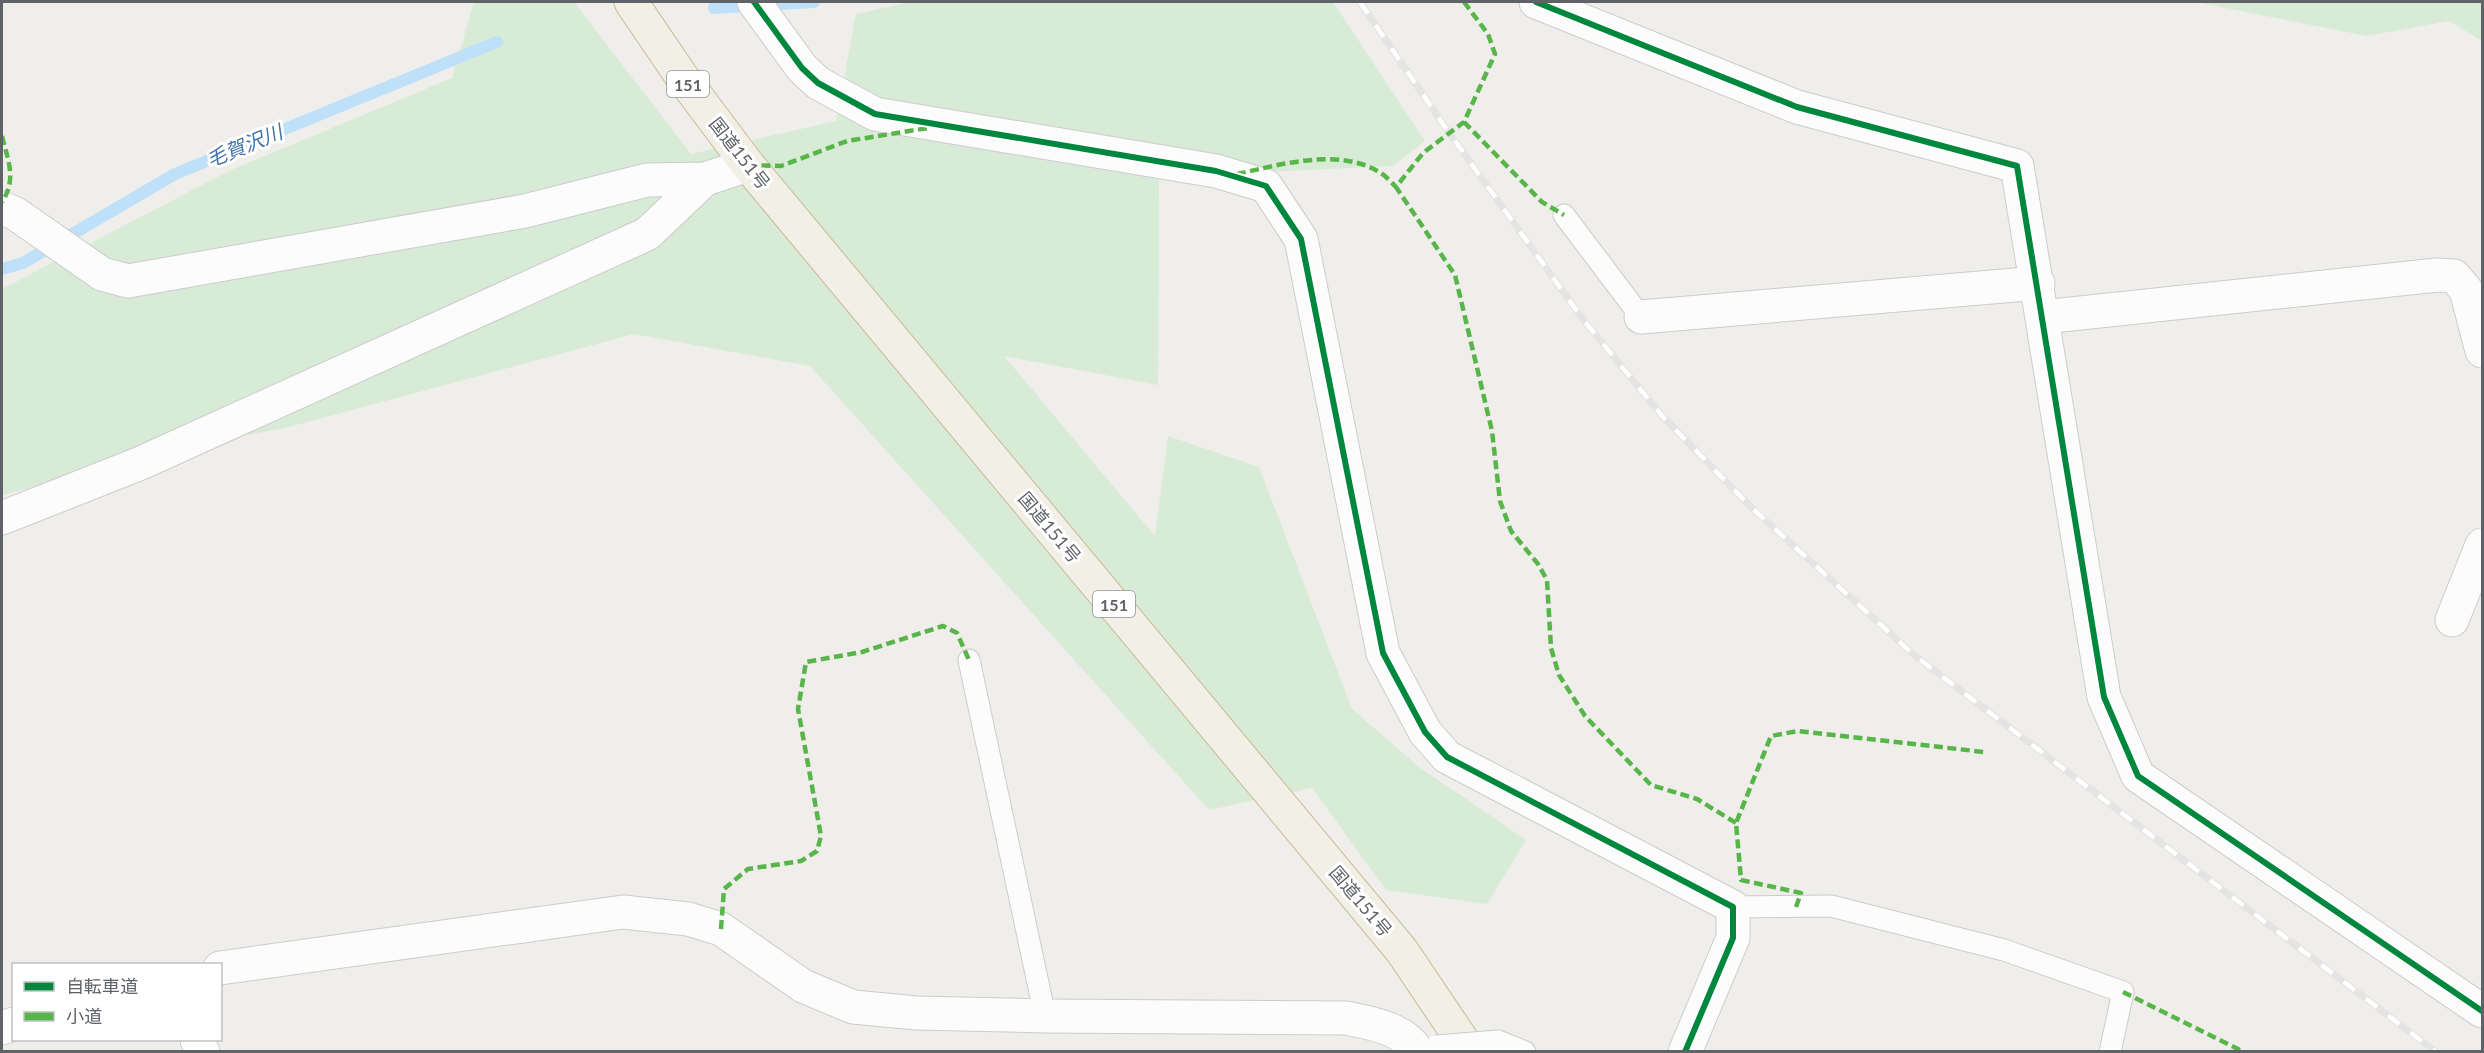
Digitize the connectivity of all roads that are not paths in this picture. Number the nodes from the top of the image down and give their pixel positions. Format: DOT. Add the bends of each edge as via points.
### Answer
graph roads {
  1 [pos="631,2"];
  2 [pos="754,2"];
  3 [pos="1536,2"];
  4 [pos="748,165"];
  5 [pos="705,179"];
  6 [pos="9,211"];
  7 [pos="1564,215"];
  8 [pos="2038,283"];
  9 [pos="1641,317"];
  10 [pos="2043,317"];
  11 [pos="2482,351"];
  12 [pos="2,518"];
  13 [pos="2482,545"];
  14 [pos="2452,620"];
  15 [pos="969,660"];
  16 [pos="1734,907"];
  17 [pos="222,968"];
  18 [pos="2482,1011"];
  19 [pos="1045,1017"];
  20 [pos="1484,1046"];
  21 [pos="1423,1048"];
  22 [pos="1525,1052"];
  23 [pos="1685,1052"];
  24 [pos="2110,1052"];
  1 -- 4 [label="highway, 国道151号 / 151"];
  2 -- 16 [label="street" via="818,83 875,114 1216,171 1266,186 1301,239 1383,653 1425,732 1447,758"];
  3 -- 8 [label="street" via="1797,107 2017,166"];
  4 -- 5 [label="street"];
  4 -- 20 [label="highway, 国道151号 / 151"];
  5 -- 6 [label="street" via="647,180 525,211 128,281 102,274"];
  5 -- 12 [label="street" via="647,234 141,463"];
  7 -- 9 [label="lane"];
  8 -- 9 [label="street"];
  8 -- 10 [label="street"];
  10 -- 11 [label="street" via="2437,274 2454,276 2466,290"];
  10 -- 18 [label="street" via="2104,696 2138,776"];
  13 -- 14 [label="street"];
  15 -- 19 [label="lane"];
  16 -- 23 [label="street" via="1733,938"];
  16 -- 24 [label="lane" via="1831,906 2004,950 2123,992"];
  17 -- 19 [label="street" via="623,912 688,919 721,928 802,986 853,1007"];
  19 -- 21 [label="street" via="1346,1018 1386,1027"];
  20 -- 21 [label="lane, bridge"];
  20 -- 22 [label="lane"];
}
